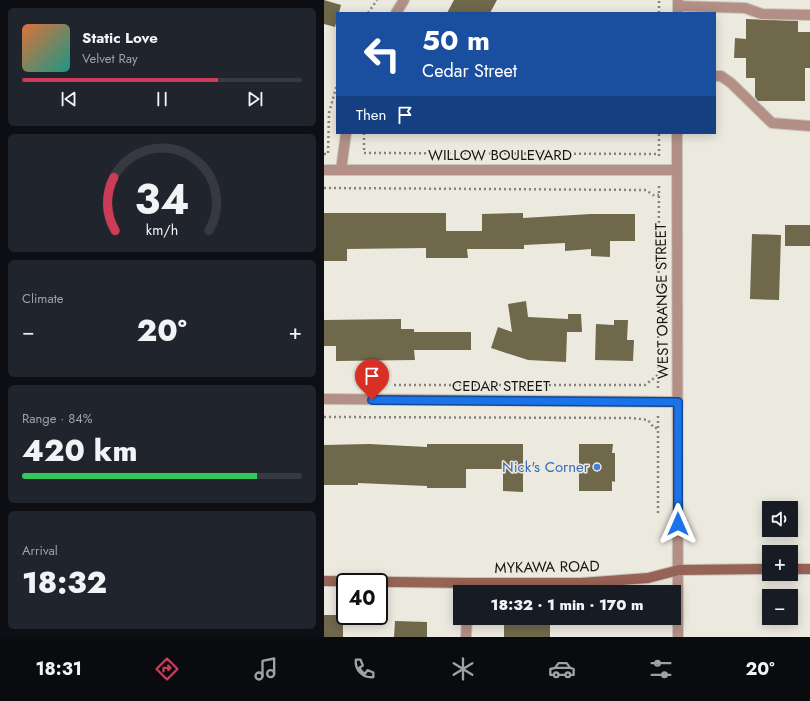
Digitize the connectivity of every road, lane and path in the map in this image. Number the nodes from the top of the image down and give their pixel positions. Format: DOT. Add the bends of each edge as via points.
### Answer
graph roads {
  1 [pos="377,0"];
  2 [pos="404,0"];
  3 [pos="659,0"];
  4 [pos="678,6"];
  5 [pos="369,12"];
  6 [pos="397,12"];
  7 [pos="659,12"];
  8 [pos="810,15"];
  9 [pos="716,76"];
  10 [pos="336,88"];
  11 [pos="810,126"];
  12 [pos="346,134"];
  13 [pos="364,134"];
  14 [pos="659,134"];
  15 [pos="677,134"];
  16 [pos="324,154"];
  17 [pos="659,154"];
  18 [pos="324,170"];
  19 [pos="341,170"];
  20 [pos="659,170"];
  21 [pos="676,170"];
  22 [pos="324,188"];
  23 [pos="659,195"];
  24 [pos="658,375"];
  25 [pos="387,384"];
  26 [pos="324,399"];
  27 [pos="658,402"];
  28 [pos="678,402"];
  29 [pos="324,417"];
  30 [pos="658,428"];
  31 [pos="658,513"];
  32 [pos="762,569"];
  33 [pos="798,569"];
  34 [pos="810,569"];
  35 [pos="679,570"];
  36 [pos="324,581"];
  37 [pos="535,585"];
  38 [pos="453,587"];
  39 [pos="467,625"];
  40 [pos="466,637"];
  41 [pos="678,637"];
  1 -- 5 [label="path"];
  2 -- 6 [label="street"];
  3 -- 7 [label="path"];
  4 -- 8 [label="street" via="745,8 762,14"];
  9 -- 11 [label="street" via="721,76 731,83 772,123"];
  10 -- 16 [label="path" via="329,113 328,154"];
  12 -- 19 [label="street"];
  13 -- 17 [label="path" via="364,153"];
  14 -- 17 [label="path"];
  15 -- 21 [label="street, WEST ORANGE STREET"];
  17 -- 20 [label="path"];
  18 -- 19 [label="street, WILLOW BOULEVARD"];
  19 -- 20 [label="street, WILLOW BOULEVARD"];
  20 -- 21 [label="street, WILLOW BOULEVARD"];
  20 -- 23 [label="path"];
  21 -- 28 [label="street, WEST ORANGE STREET"];
  22 -- 23 [label="path" via="646,190"];
  23 -- 24 [label="path"];
  24 -- 25 [label="path" via="645,386"];
  24 -- 27 [label="path"];
  26 -- 27 [label="street, CEDAR STREET"];
  27 -- 28 [label="street, CEDAR STREET"];
  27 -- 30 [label="path"];
  28 -- 35 [label="street, WEST ORANGE STREET"];
  29 -- 30 [label="path" via="632,418 648,420 654,428"];
  30 -- 31 [label="path"];
  32 -- 35 [label="main road, MYKAWA ROAD"];
  33 -- 34 [label="main road"];
  35 -- 37 [label="main road, MYKAWA ROAD" via="648,578"];
  35 -- 41 [label="street, WEST ORANGE STREET"];
  36 -- 38 [label="main road, MYKAWA ROAD"];
  39 -- 40 [label="street"];
}
